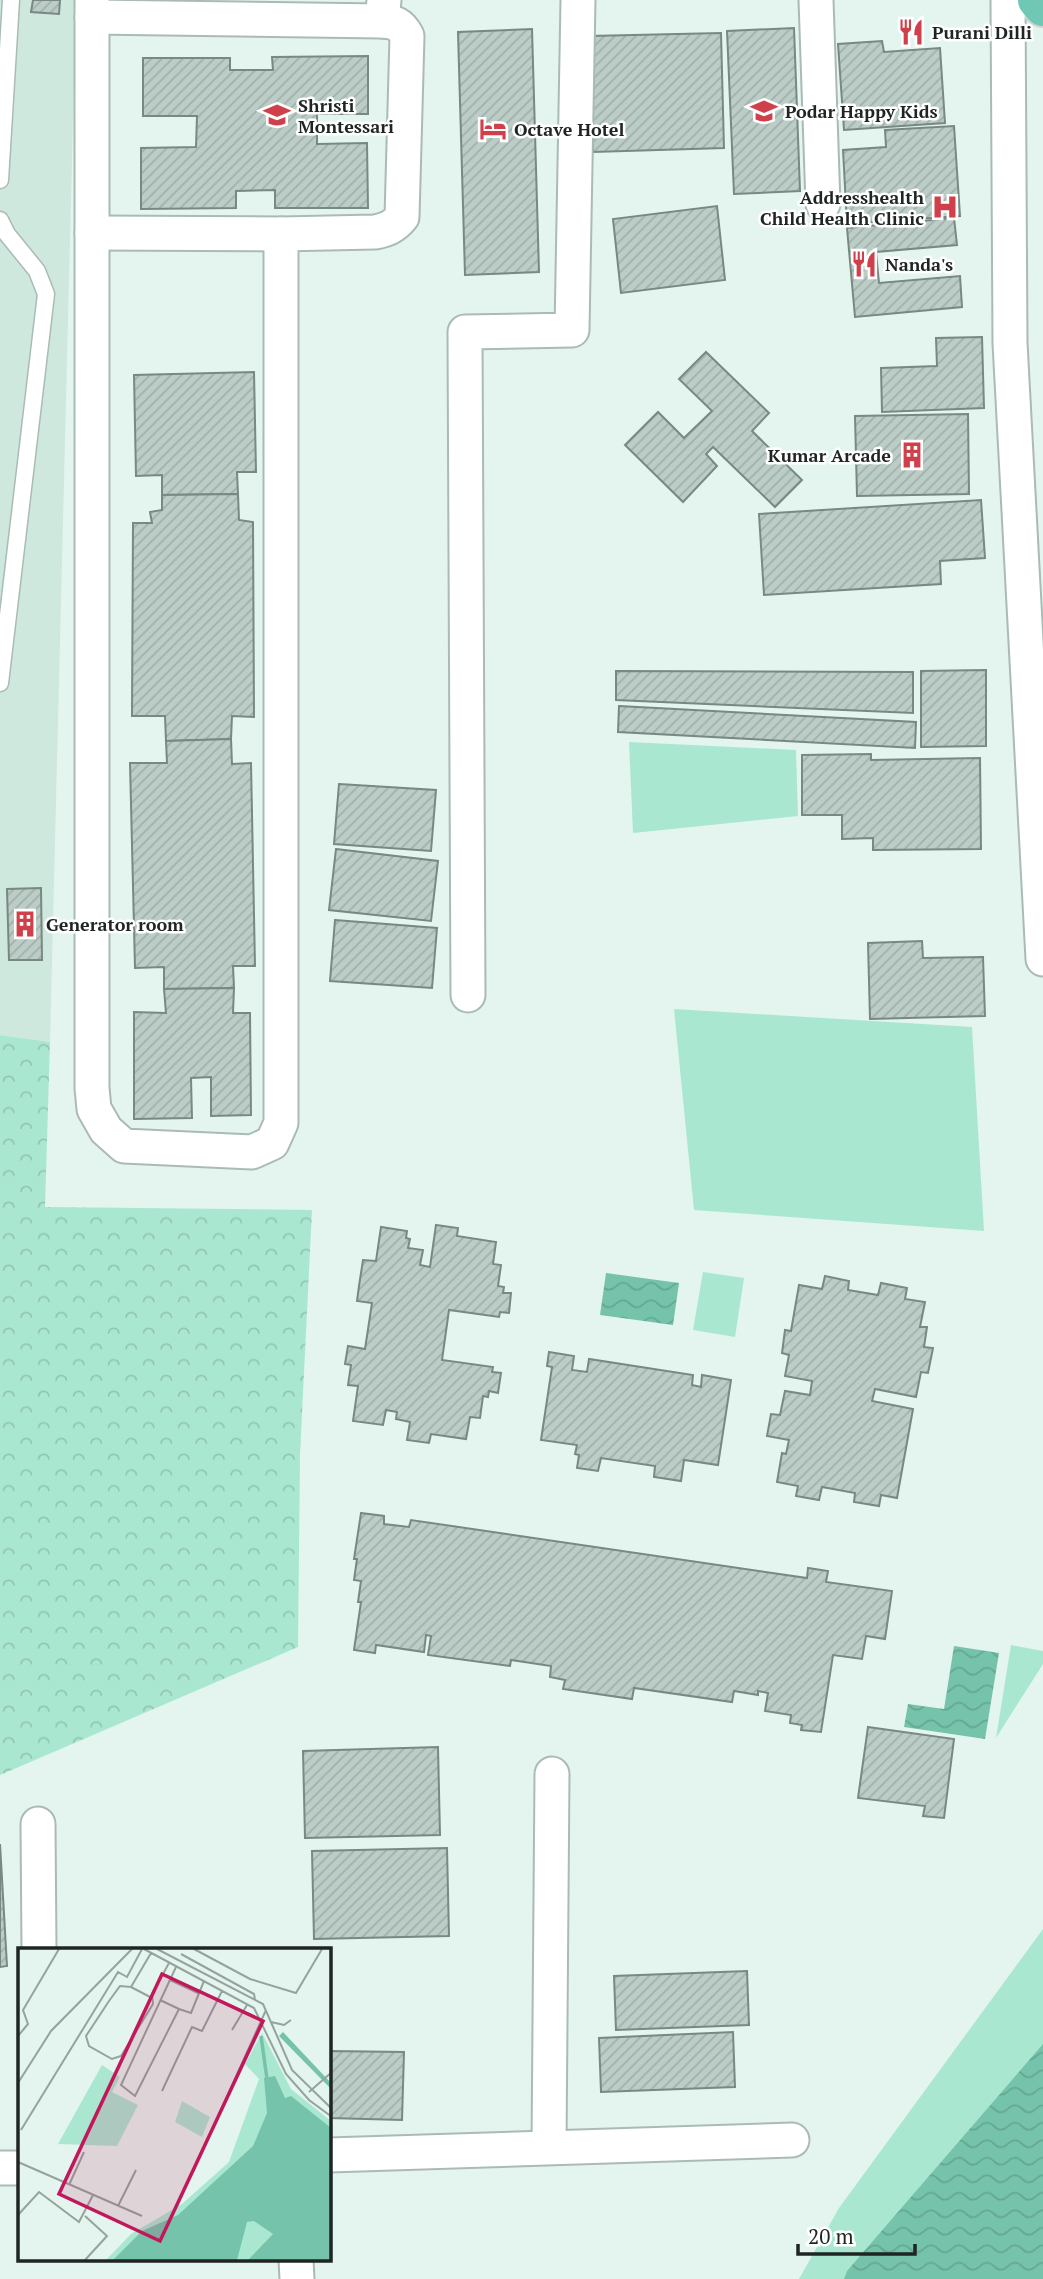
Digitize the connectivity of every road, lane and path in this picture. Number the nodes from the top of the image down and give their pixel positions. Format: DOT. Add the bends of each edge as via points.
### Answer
graph roads {
  1 [pos="11,0"];
  2 [pos="578,0"];
  3 [pos="816,0"];
  4 [pos="1008,0"];
  5 [pos="1037,0"];
  6 [pos="1043,7"];
  7 [pos="92,9"];
  8 [pos="383,10"];
  9 [pos="0,180"];
  10 [pos="823,204"];
  11 [pos="0,220"];
  12 [pos="92,233"];
  13 [pos="281,234"];
  14 [pos="0,248"];
  15 [pos="20,250"];
  16 [pos="0,683"];
  17 [pos="1043,960"];
  18 [pos="468,995"];
  19 [pos="552,1774"];
  20 [pos="38,1824"];
  21 [pos="39,1948"];
  22 [pos="792,2140"];
  23 [pos="549,2147"];
  24 [pos="331,2155"];
  25 [pos="0,2168"];
  26 [pos="18,2168"];
  1 -- 9 [label="lane"];
  2 -- 18 [label="street" via="572,330 465,332"];
  3 -- 10 [label="street"];
  4 -- 17 [label="street" via="1010,343"];
  5 -- 6 [label="main road"];
  7 -- 8 [label="street"];
  7 -- 12 [label="street"];
  8 -- 13 [label="street" via="407,36 402,218 384,231"];
  11 -- 15 [label="lane"];
  12 -- 13 [label="street"];
  12 -- 13 [label="street" via="94,1109 106,1130 124,1146 252,1152 272,1143 281,1123"];
  14 -- 15 [label="lane"];
  15 -- 16 [label="lane" via="37,271 46,294"];
  19 -- 23 [label="street"];
  20 -- 21 [label="street"];
  22 -- 23 [label="street"];
  23 -- 24 [label="street"];
  25 -- 26 [label="street"];
}
